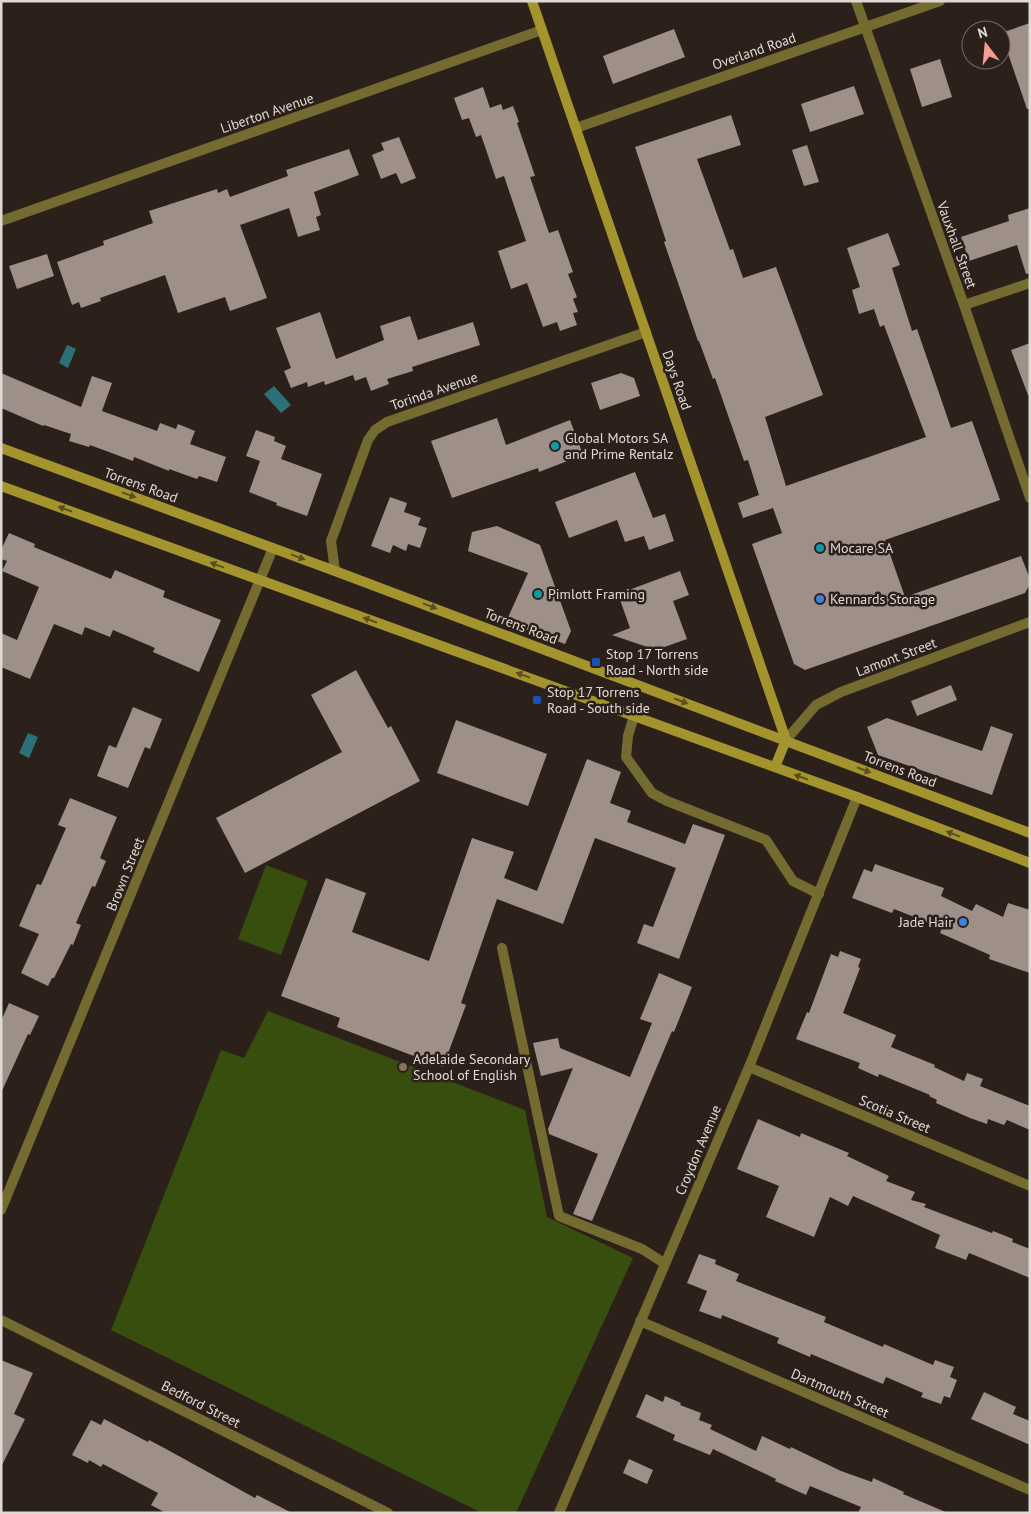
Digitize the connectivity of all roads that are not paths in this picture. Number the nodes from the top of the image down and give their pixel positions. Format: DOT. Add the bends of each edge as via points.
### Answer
graph roads {
  1 [pos="532,1"];
  2 [pos="856,1"];
  3 [pos="940,1"];
  4 [pos="865,27"];
  5 [pos="542,30"];
  6 [pos="576,128"];
  7 [pos="1,221"];
  8 [pos="1030,283"];
  9 [pos="964,305"];
  10 [pos="646,332"];
  11 [pos="1,448"];
  12 [pos="1,486"];
  13 [pos="1030,498"];
  14 [pos="273,548"];
  15 [pos="336,571"];
  16 [pos="260,581"];
  17 [pos="1030,622"];
  18 [pos="634,716"];
  19 [pos="786,740"];
  20 [pos="775,767"];
  21 [pos="857,797"];
  22 [pos="1030,833"];
  23 [pos="1030,863"];
  24 [pos="819,894"];
  25 [pos="502,948"];
  26 [pos="749,1067"];
  27 [pos="1030,1186"];
  28 [pos="1,1210"];
  29 [pos="664,1263"];
  30 [pos="1,1320"];
  31 [pos="640,1321"];
  32 [pos="1030,1490"];
  33 [pos="388,1513"];
  34 [pos="559,1513"];
  1 -- 5 [label="main road, Days Road"];
  2 -- 4 [label="street, Vauxhall Street"];
  3 -- 4 [label="street, Overland Road"];
  4 -- 6 [label="street, Overland Road"];
  4 -- 9 [label="street, Vauxhall Street"];
  5 -- 6 [label="main road, Days Road"];
  5 -- 7 [label="street, Liberton Avenue"];
  6 -- 10 [label="main road, Days Road"];
  8 -- 9 [label="street"];
  9 -- 13 [label="street, Vauxhall Street"];
  10 -- 15 [label="street, Torinda Avenue" via="387,422 375,430 368,440 331,541"];
  10 -- 19 [label="main road, Days Road"];
  11 -- 14 [label="main road, Torrens Road, one-way"];
  16 -- 12 [label="main road, one-way"];
  14 -- 15 [label="main road, Torrens Road, one-way"];
  14 -- 16 [label="street, Brown Street"];
  15 -- 19 [label="main road, Torrens Road, one-way"];
  18 -- 16 [label="main road, one-way"];
  16 -- 28 [label="street, Brown Street"];
  17 -- 19 [label="street, Lamont Street" via="841,692 816,705"];
  18 -- 20 [label="main road"];
  18 -- 24 [label="street" via="626,757 652,793 766,840 793,881"];
  19 -- 20 [label="main road"];
  19 -- 22 [label="main road, Torrens Road, one-way"];
  21 -- 20 [label="main road, one-way"];
  23 -- 21 [label="main road, one-way"];
  21 -- 24 [label="street, Croydon Avenue"];
  24 -- 26 [label="street, Croydon Avenue"];
  25 -- 29 [label="street" via="559,1216 642,1249"];
  26 -- 27 [label="street, Scotia Street"];
  26 -- 29 [label="street, Croydon Avenue"];
  29 -- 31 [label="street, Croydon Avenue"];
  30 -- 33 [label="street, Bedford Street"];
  31 -- 32 [label="street, Dartmouth Street"];
  31 -- 34 [label="street, Croydon Avenue"];
}
